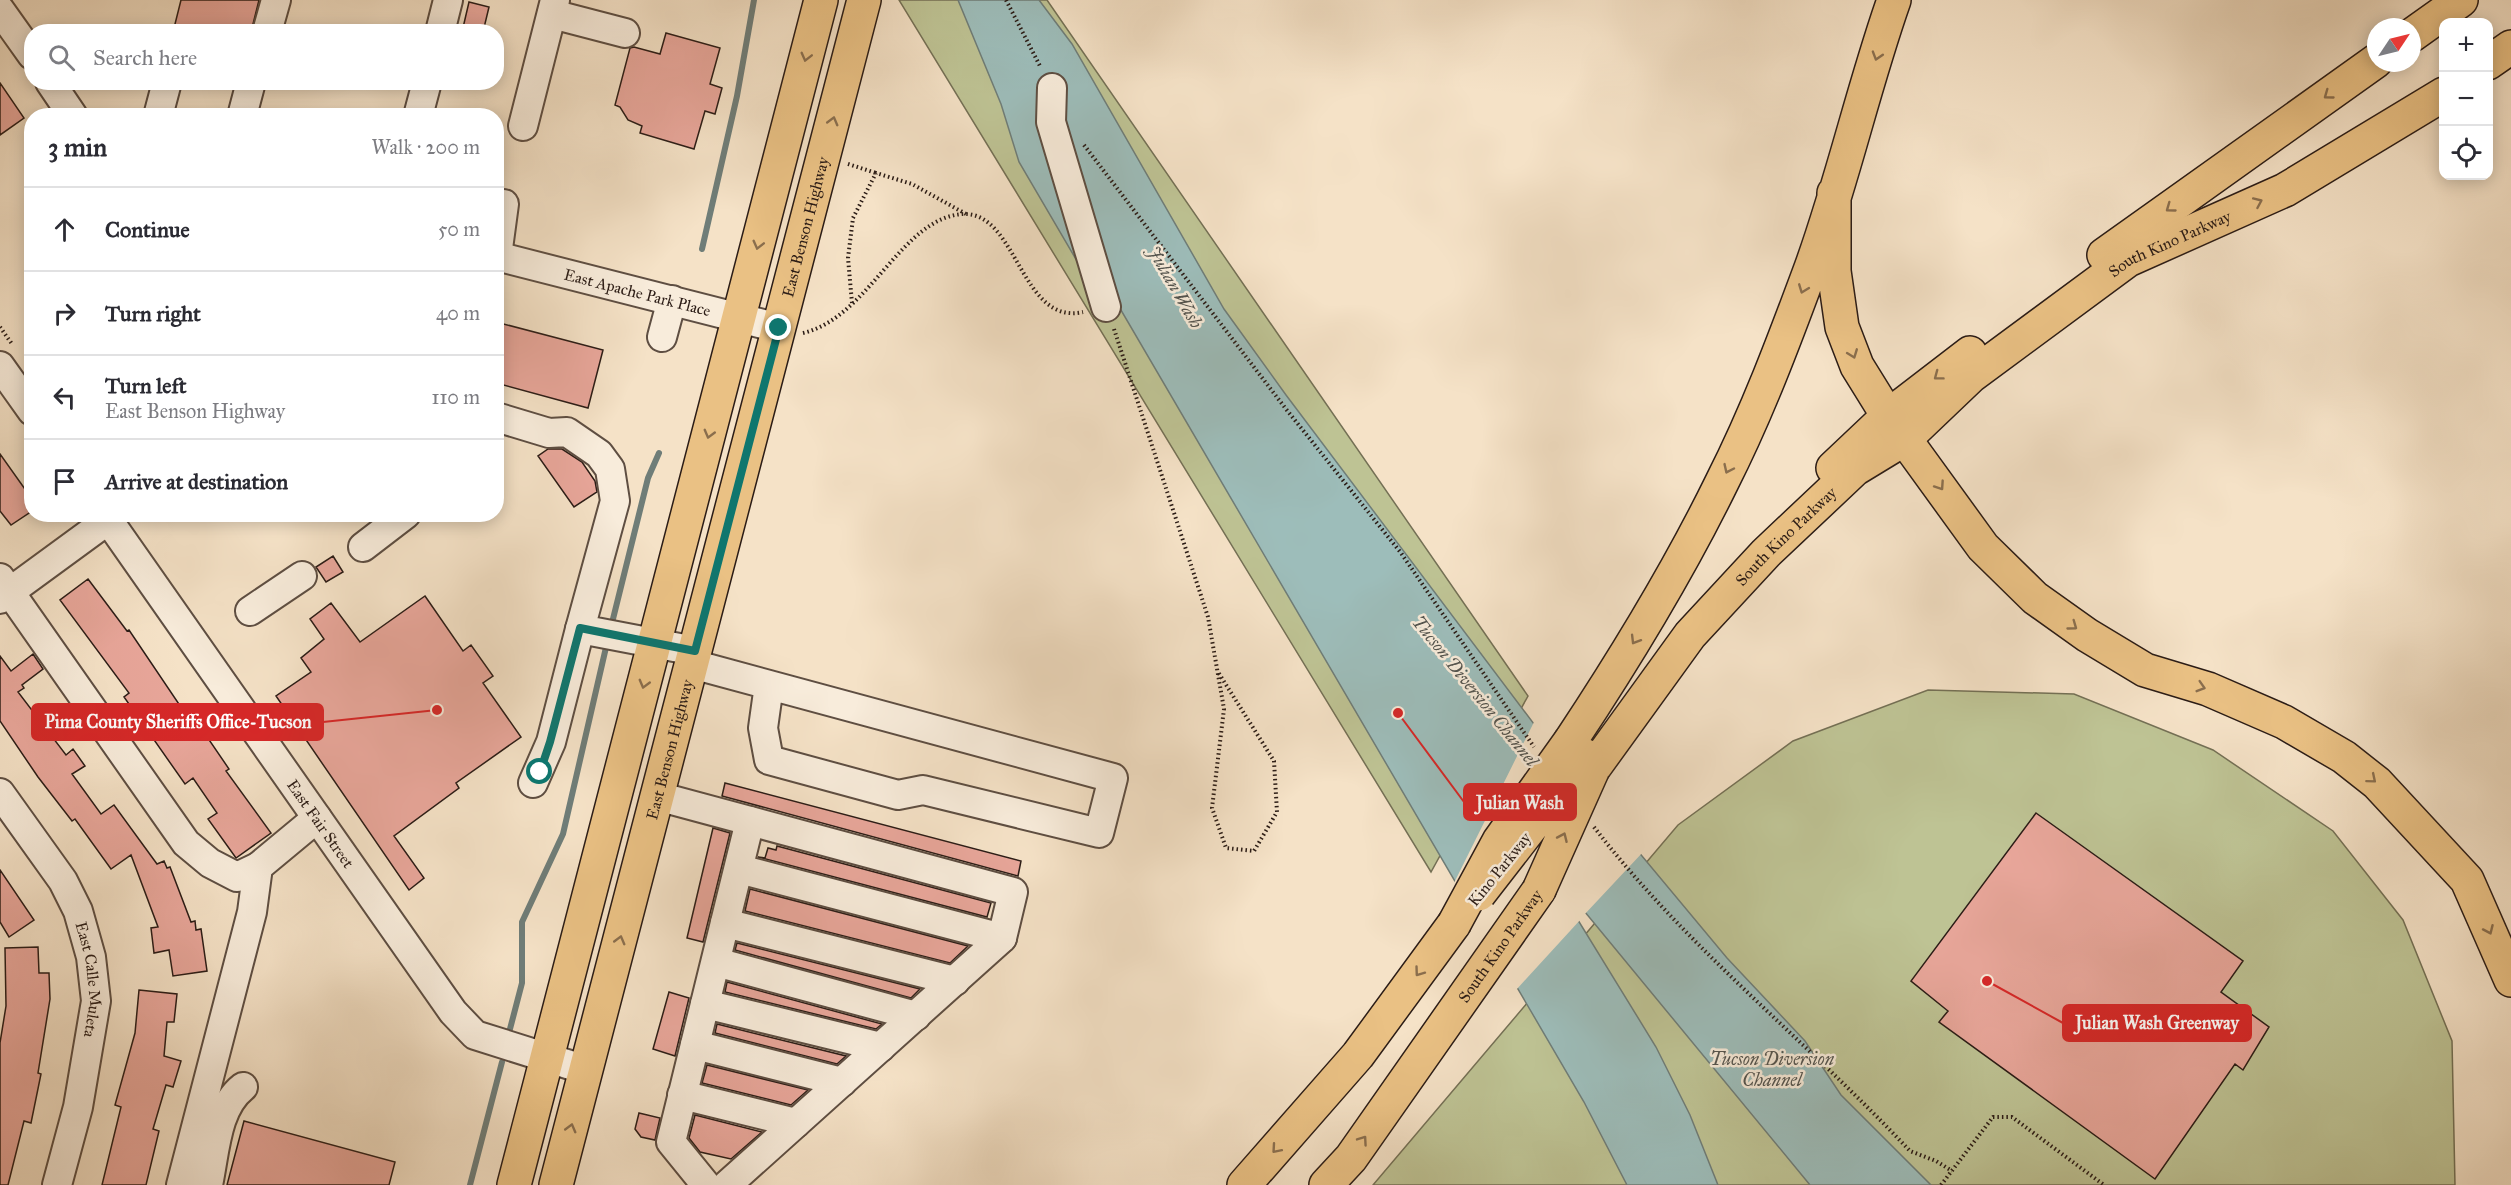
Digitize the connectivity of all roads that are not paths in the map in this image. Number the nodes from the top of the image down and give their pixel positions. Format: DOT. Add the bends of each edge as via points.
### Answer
graph roads {
  1 [pos="276,0"];
  2 [pos="448,0"];
  3 [pos="821,0"];
  4 [pos="864,0"];
  5 [pos="1894,0"];
  6 [pos="553,7"];
  7 [pos="2451,7"];
  8 [pos="0,10"];
  9 [pos="269,24"];
  10 [pos="442,24"];
  11 [pos="2421,29"];
  12 [pos="625,33"];
  13 [pos="17,47"];
  14 [pos="2511,47"];
  15 [pos="2493,60"];
  16 [pos="2367,67"];
  17 [pos="1052,87"];
  18 [pos="58,90"];
  19 [pos="165,90"];
  20 [pos="249,90"];
  21 [pos="425,90"];
  22 [pos="2439,97"];
  23 [pos="68,108"];
  24 [pos="160,108"];
  25 [pos="244,108"];
  26 [pos="420,108"];
  27 [pos="523,126"];
  28 [pos="1834,193"];
  29 [pos="504,258"];
  30 [pos="672,300"];
  31 [pos="1106,307"];
  32 [pos="739,317"];
  33 [pos="779,328"];
  34 [pos="662,337"];
  35 [pos="0,366"];
  36 [pos="24,400"];
  37 [pos="504,419"];
  38 [pos="1897,427"];
  39 [pos="99,522"];
  40 [pos="110,522"];
  41 [pos="396,522"];
  42 [pos="363,547"];
  43 [pos="302,576"];
  44 [pos="3,590"];
  45 [pos="250,612"];
  46 [pos="600,633"];
  47 [pos="654,644"];
  48 [pos="694,657"];
  49 [pos="769,685"];
  50 [pos="1583,755"];
  51 [pos="533,783"];
  52 [pos="0,793"];
  53 [pos="657,796"];
  54 [pos="317,818"];
  55 [pos="750,821"];
  56 [pos="258,867"];
  57 [pos="739,869"];
  58 [pos="725,923"];
  59 [pos="1002,938"];
  60 [pos="716,962"];
  61 [pos="2511,980"];
  62 [pos="955,981"];
  63 [pos="705,1004"];
  64 [pos="916,1016"];
  65 [pos="695,1045"];
  66 [pos="881,1047"];
  67 [pos="546,1058"];
  68 [pos="586,1070"];
  69 [pos="842,1082"];
  70 [pos="243,1087"];
  71 [pos="682,1095"];
  72 [pos="796,1123"];
  73 [pos="57,1185"];
  74 [pos="181,1185"];
  75 [pos="208,1185"];
  76 [pos="514,1185"];
  77 [pos="556,1185"];
  78 [pos="706,1185"];
  79 [pos="727,1185"];
  80 [pos="1244,1185"];
  81 [pos="1326,1185"];
  1 -- 9 [label="street"];
  2 -- 10 [label="street"];
  3 -- 32 [label="main road, one-way"];
  33 -- 4 [label="main road, East Benson Highway, one-way"];
  5 -- 28 [label="main road, one-way"];
  6 -- 12 [label="street"];
  6 -- 27 [label="street"];
  7 -- 11 [label="main road"];
  8 -- 13 [label="street"];
  14 -- 15 [label="main road"];
  16 -- 38 [label="main road, South Kino Parkway, one-way" via="2057,290"];
  17 -- 31 [label="street" via="1051,122"];
  18 -- 23 [label="street"];
  19 -- 24 [label="street"];
  20 -- 25 [label="street"];
  21 -- 26 [label="street"];
  38 -- 22 [label="main road, South Kino Parkway, one-way" via="2128,260 2285,190"];
  28 -- 38 [label="main road, one-way" via="1834,271 1842,327 1857,366"];
  28 -- 50 [label="main road, one-way" via="1812,266 1769,379 1723,481 1643,628"];
  29 -- 30 [label="street, East Apache Park Place"];
  30 -- 32 [label="street, East Apache Park Place"];
  30 -- 34 [label="street"];
  32 -- 33 [label="street, East Apache Park Place"];
  32 -- 47 [label="main road, one-way"];
  33 -- 48 [label="main road, East Benson Highway"];
  35 -- 36 [label="street"];
  37 -- 46 [label="street" via="549,433 567,432 599,454 610,469 615,501"];
  38 -- 50 [label="main road, South Kino Parkway" via="1766,553"];
  38 -- 61 [label="main road, one-way" via="1983,548 2043,604 2145,670 2208,689 2284,722 2344,757 2377,783 2467,880"];
  39 -- 44 [label="street"];
  40 -- 54 [label="street, East Fair Street"];
  41 -- 42 [label="street"];
  43 -- 45 [label="street"];
  44 -- 56 [label="street" via="186,843 210,863 237,877"];
  46 -- 47 [label="street"];
  46 -- 51 [label="street"];
  47 -- 48 [label="street"];
  47 -- 67 [label="main road, one-way"];
  48 -- 49 [label="street"];
  48 -- 53 [label="main road, East Benson Highway"];
  49 -- 49 [label="street" via="1113,778 1099,833 923,790 898,795 770,760 763,728"];
  50 -- 80 [label="main road, one-way, bridge" via="1499,841 1454,924 1358,1055"];
  81 -- 50 [label="main road, South Kino Parkway, one-way, bridge" via="1351,1158 1539,890"];
  52 -- 73 [label="street, East Calle Muleta" via="63,881 78,911 91,957 96,1001 78,1107"];
  53 -- 55 [label="street"];
  68 -- 53 [label="main road, East Benson Highway, one-way"];
  54 -- 56 [label="street"];
  54 -- 67 [label="street, East Fair Street" via="453,1012 475,1035"];
  55 -- 57 [label="street"];
  55 -- 59 [label="street" via="1013,892"];
  56 -- 74 [label="street" via="252,912"];
  57 -- 58 [label="street"];
  57 -- 59 [label="street"];
  58 -- 60 [label="street"];
  58 -- 62 [label="street"];
  59 -- 62 [label="street"];
  60 -- 63 [label="street"];
  60 -- 64 [label="street"];
  62 -- 64 [label="street"];
  63 -- 65 [label="street"];
  63 -- 66 [label="street"];
  64 -- 66 [label="street"];
  65 -- 69 [label="street"];
  65 -- 71 [label="street"];
  66 -- 69 [label="street"];
  67 -- 68 [label="street, East Fair Street"];
  67 -- 76 [label="main road"];
  77 -- 68 [label="main road, East Benson Highway, one-way"];
  69 -- 72 [label="street"];
  70 -- 75 [label="street" via="232,1096 222,1119"];
  71 -- 72 [label="street"];
  71 -- 78 [label="street" via="671,1142"];
  72 -- 79 [label="street"];
}
